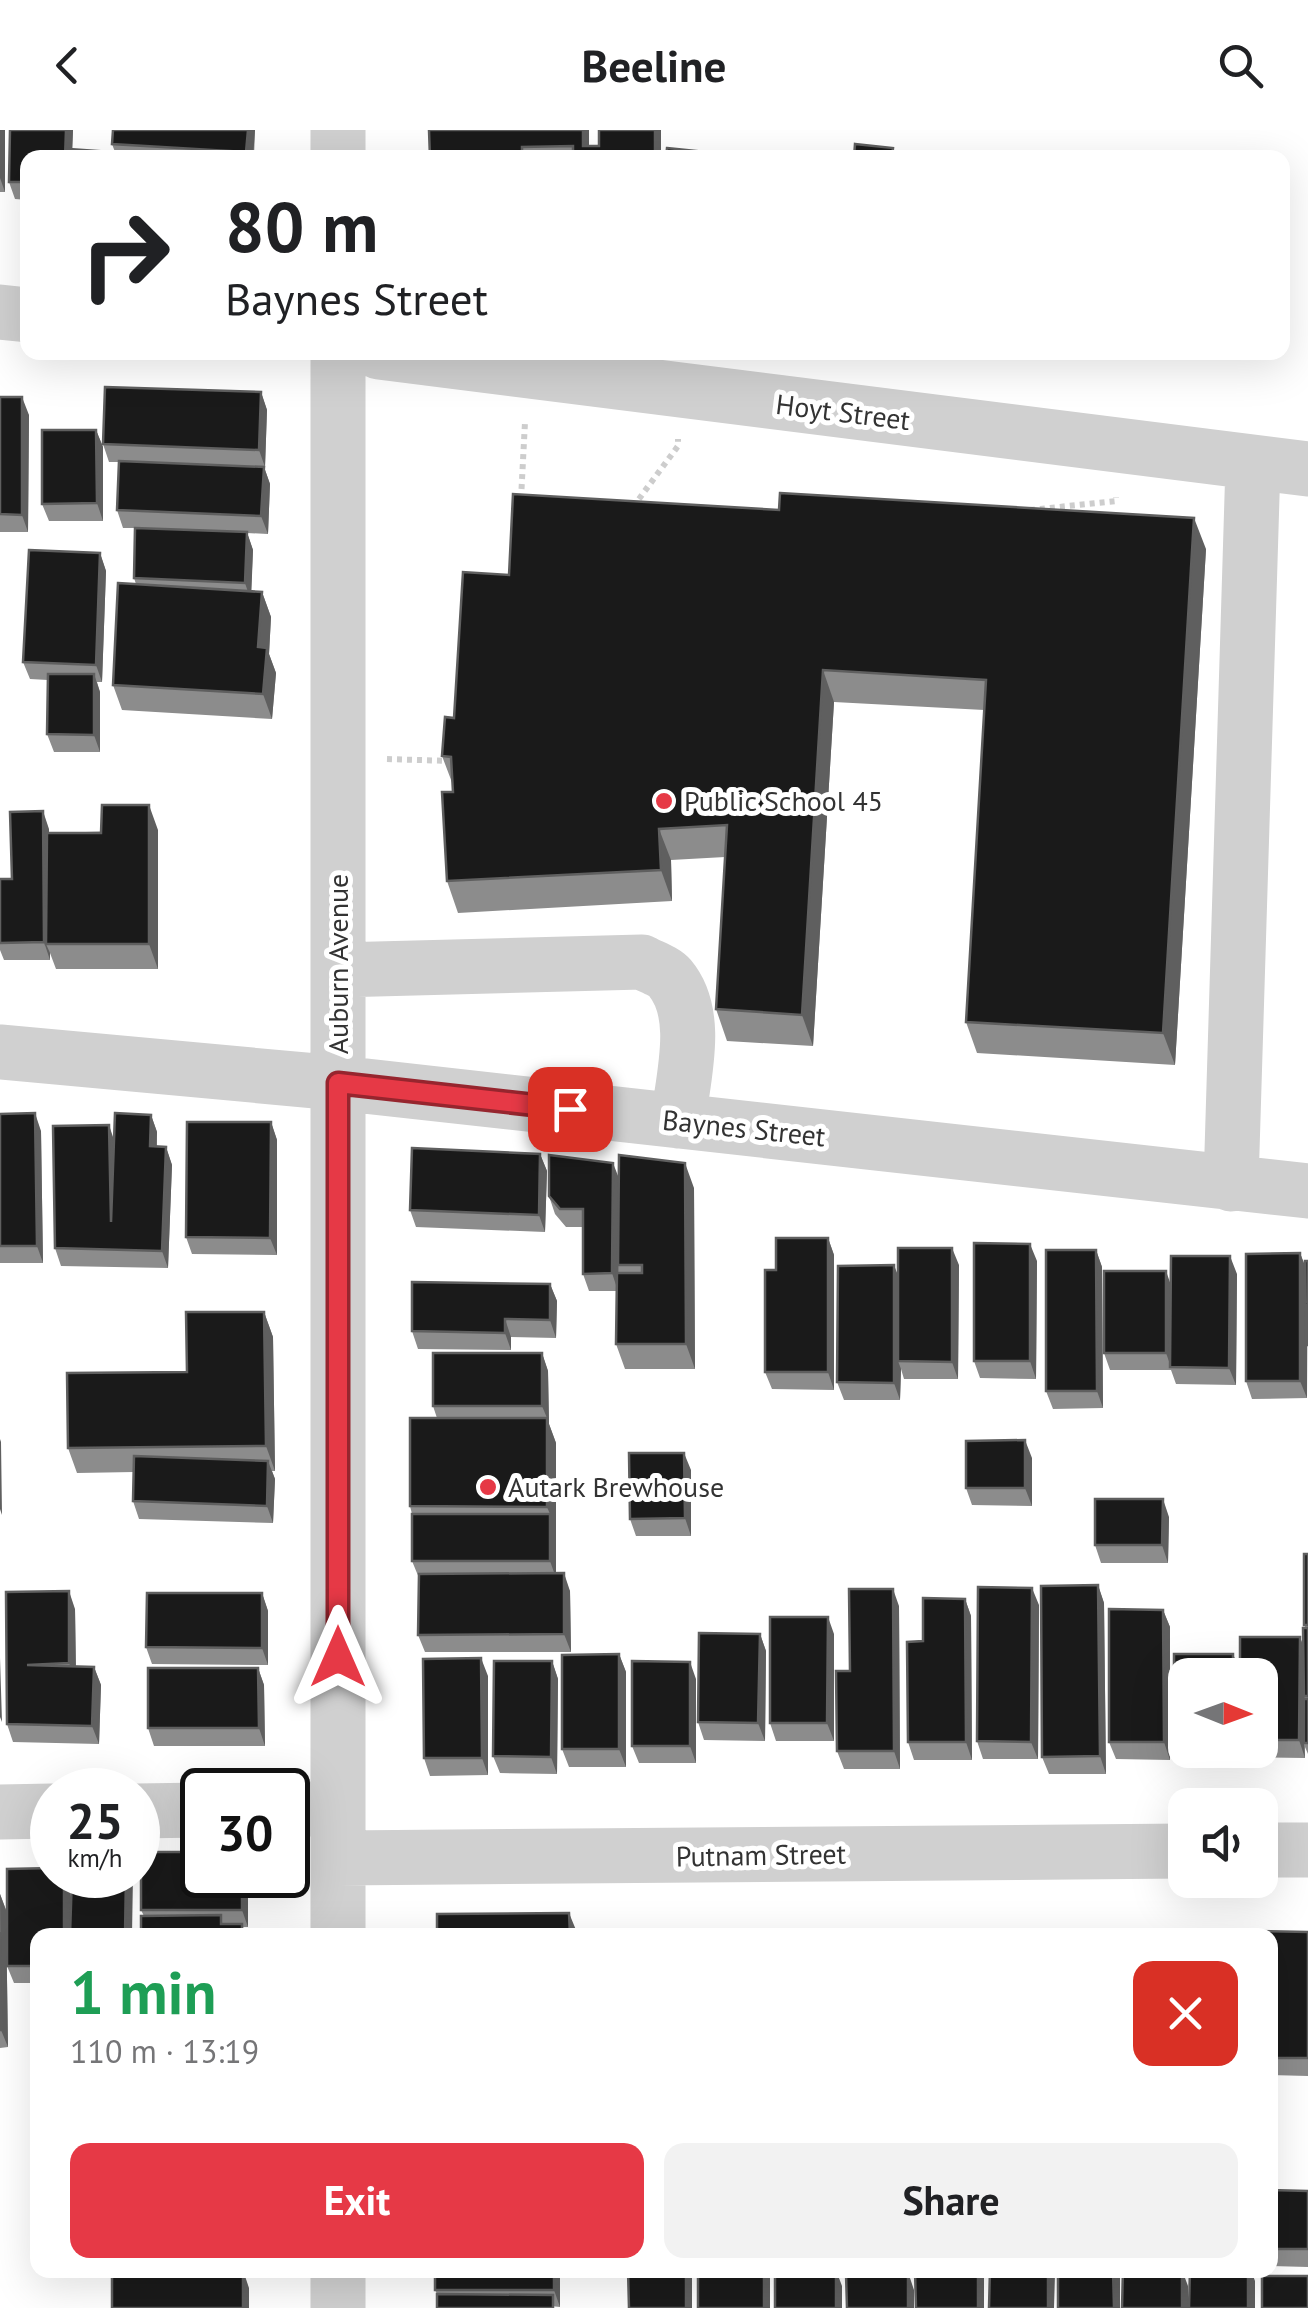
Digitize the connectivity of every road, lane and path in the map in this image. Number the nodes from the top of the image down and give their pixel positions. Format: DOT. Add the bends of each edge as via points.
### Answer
graph roads {
  1 [pos="338,360"];
  2 [pos="441,360"];
  3 [pos="525,417"];
  4 [pos="679,433"];
  5 [pos="1252,464"];
  6 [pos="1308,470"];
  7 [pos="1091,504"];
  8 [pos="521,510"];
  9 [pos="646,514"];
  10 [pos="1029,528"];
  11 [pos="378,759"];
  12 [pos="451,761"];
  13 [pos="338,970"];
  14 [pos="0,1052"];
  15 [pos="338,1083"];
  16 [pos="678,1121"];
  17 [pos="1231,1184"];
  18 [pos="1308,1191"];
  19 [pos="30,1811"];
  20 [pos="0,1812"];
  21 [pos="321,1825"];
  22 [pos="1168,1850"];
  23 [pos="1278,1850"];
  24 [pos="1308,1850"];
  25 [pos="337,1928"];
  26 [pos="338,2278"];
  27 [pos="338,2308"];
  1 -- 13 [label="street, Auburn Avenue"];
  2 -- 5 [label="street, Hoyt Street"];
  3 -- 8 [label="path"];
  4 -- 9 [label="path" via="678,446 629,514"];
  5 -- 6 [label="street, Hoyt Street"];
  5 -- 17 [label="street"];
  7 -- 10 [label="path" via="1030,508"];
  11 -- 12 [label="path"];
  13 -- 15 [label="street, Auburn Avenue"];
  13 -- 16 [label="street" via="642,962 668,975 686,1016"];
  14 -- 15 [label="street, Baynes Street"];
  15 -- 16 [label="street, Baynes Street"];
  15 -- 21 [label="street, Auburn Avenue"];
  16 -- 17 [label="street, Baynes Street"];
  17 -- 18 [label="street, Baynes Street"];
  19 -- 20 [label="street"];
  21 -- 22 [label="street, Putnam Street"];
  21 -- 25 [label="street, Auburn Avenue"];
  23 -- 24 [label="street"];
  26 -- 27 [label="street"];
}
